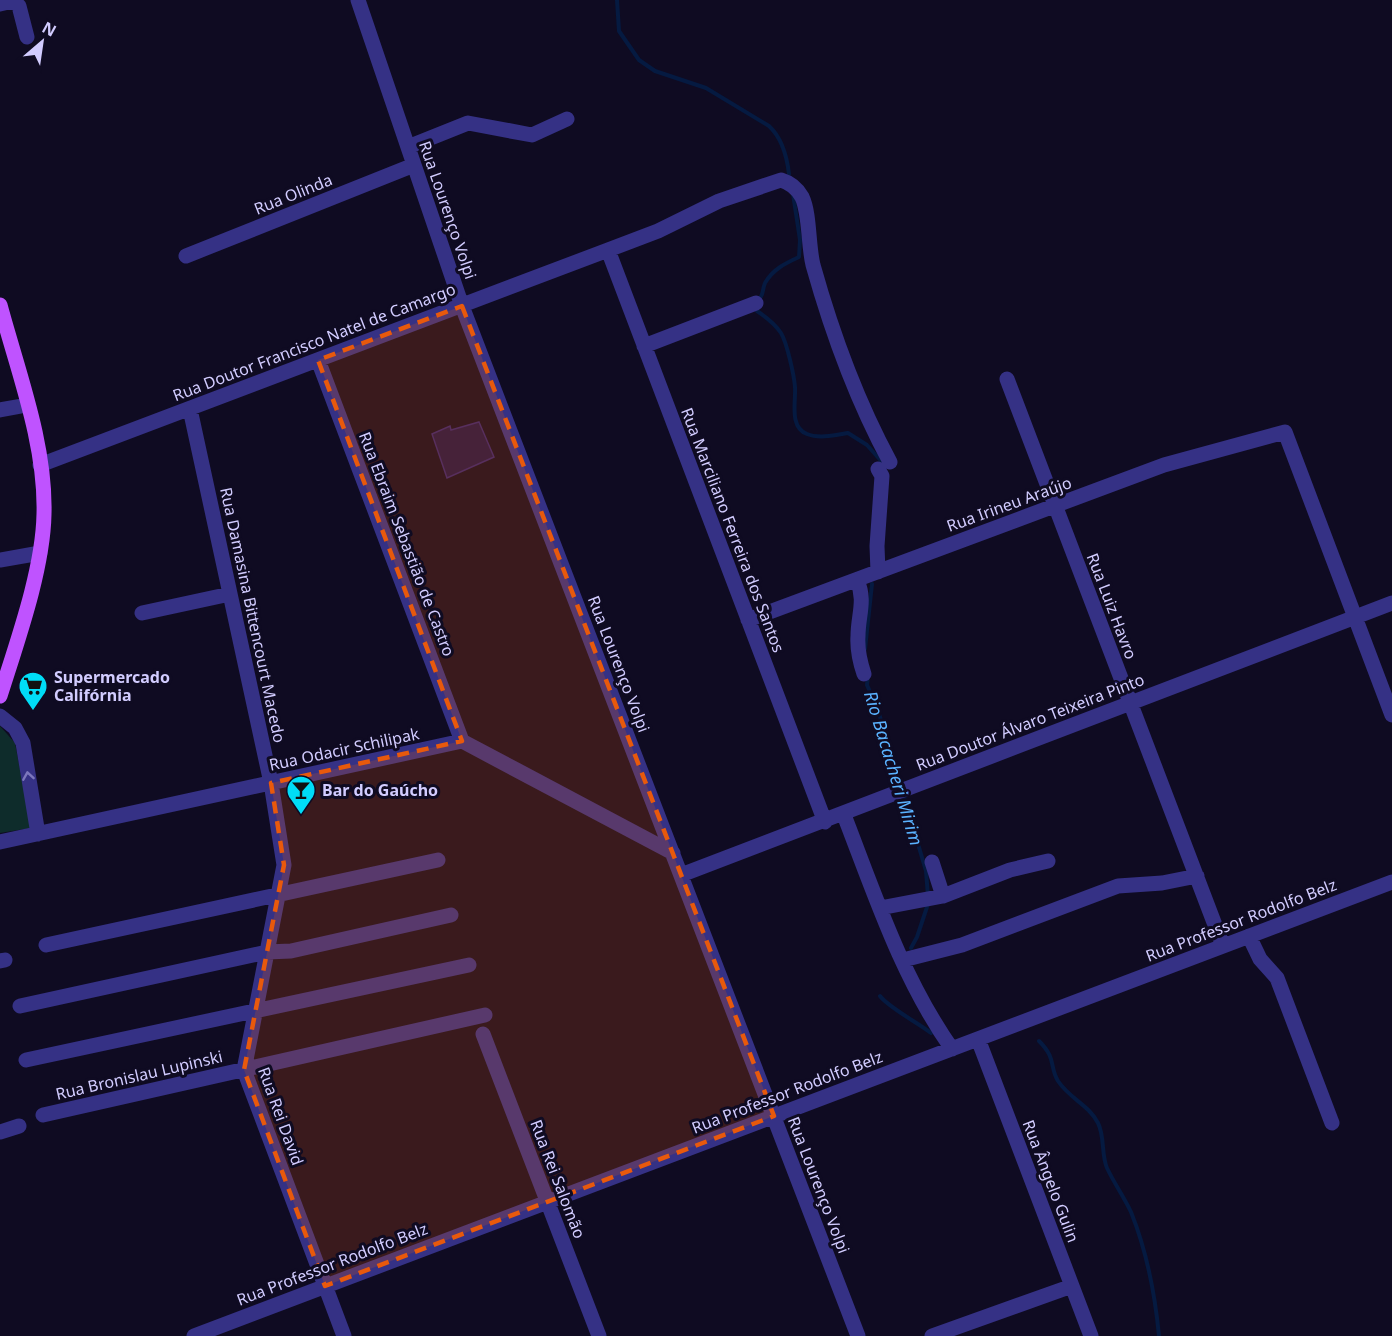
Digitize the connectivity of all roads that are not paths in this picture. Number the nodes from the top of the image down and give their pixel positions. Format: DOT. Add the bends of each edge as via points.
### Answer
graph roads {
  1 [pos="358,0"];
  2 [pos="0,3"];
  3 [pos="27,37"];
  4 [pos="567,119"];
  5 [pos="408,147"];
  6 [pos="414,165"];
  7 [pos="608,250"];
  8 [pos="186,256"];
  9 [pos="756,303"];
  10 [pos="0,305"];
  11 [pos="462,306"];
  12 [pos="644,346"];
  13 [pos="318,360"];
  14 [pos="1006,380"];
  15 [pos="27,405"];
  16 [pos="190,409"];
  17 [pos="0,410"];
  18 [pos="40,465"];
  19 [pos="1055,506"];
  20 [pos="40,553"];
  21 [pos="0,560"];
  22 [pos="878,572"];
  23 [pos="857,580"];
  24 [pos="230,594"];
  25 [pos="1392,603"];
  26 [pos="142,613"];
  27 [pos="1355,617"];
  28 [pos="748,620"];
  29 [pos="4,670"];
  30 [pos="864,674"];
  31 [pos="0,696"];
  32 [pos="1131,703"];
  33 [pos="1392,715"];
  34 [pos="0,716"];
  35 [pos="462,741"];
  36 [pos="271,783"];
  37 [pos="844,814"];
  38 [pos="825,822"];
  39 [pos="38,834"];
  40 [pos="0,842"];
  41 [pos="673,853"];
  42 [pos="438,860"];
  43 [pos="1048,861"];
  44 [pos="932,862"];
  45 [pos="284,865"];
  46 [pos="681,875"];
  47 [pos="1197,876"];
  48 [pos="1392,882"];
  49 [pos="279,895"];
  50 [pos="943,896"];
  51 [pos="879,908"];
  52 [pos="451,915"];
  53 [pos="1249,936"];
  54 [pos="46,945"];
  55 [pos="1223,946"];
  56 [pos="267,952"];
  57 [pos="903,960"];
  58 [pos="469,965"];
  59 [pos="20,1006"];
  60 [pos="255,1013"];
  61 [pos="485,1015"];
  62 [pos="483,1034"];
  63 [pos="978,1039"];
  64 [pos="952,1049"];
  65 [pos="26,1060"];
  66 [pos="244,1070"];
  67 [pos="43,1115"];
  68 [pos="774,1116"];
  69 [pos="1332,1123"];
  70 [pos="19,1126"];
  71 [pos="0,1132"];
  72 [pos="548,1202"];
  73 [pos="325,1286"];
  74 [pos="1072,1286"];
  75 [pos="194,1336"];
  76 [pos="344,1336"];
  77 [pos="599,1336"];
  78 [pos="858,1336"];
  79 [pos="932,1336"];
  80 [pos="1091,1336"];
  1 -- 5 [label="street, Rua Lourenço Volpi"];
  2 -- 3 [label="street" via="13,1 19,6"];
  4 -- 5 [label="street" via="532,135 468,123"];
  5 -- 6 [label="street, Rua Lourenço Volpi"];
  6 -- 8 [label="street, Rua Olinda"];
  6 -- 11 [label="street, Rua Lourenço Volpi"];
  7 -- 11 [label="street, Rua Doutor Francisco Natel de Camargo"];
  7 -- 12 [label="street, Rua Marciliano Ferreira dos Santos"];
  7 -- 22 [label="street, Rua Doutor Francisco Natel de Camargo" via="772,181 782,180 796,188 804,203 810,253 884,466"];
  9 -- 12 [label="street"];
  10 -- 15 [label="main road"];
  11 -- 13 [label="street, Rua Doutor Francisco Natel de Camargo"];
  11 -- 41 [label="street, Rua Lourenço Volpi"];
  12 -- 28 [label="street, Rua Marciliano Ferreira dos Santos"];
  13 -- 16 [label="street, Rua Doutor Francisco Natel de Camargo"];
  13 -- 35 [label="street, Rua Ebraim Sebastião de Castro"];
  14 -- 19 [label="street, Rua Luiz Havro"];
  15 -- 17 [label="street"];
  15 -- 18 [label="main road"];
  16 -- 18 [label="street, Rua Doutor Francisco Natel de Camargo"];
  16 -- 24 [label="street, Rua Damasina Bittencourt Macedo"];
  18 -- 20 [label="main road" via="44,512"];
  19 -- 22 [label="street, Rua Irineu Araújo"];
  19 -- 27 [label="street, Rua Irineu Araújo" via="1164,465 1285,432"];
  19 -- 32 [label="street, Rua Luiz Havro"];
  20 -- 21 [label="street"];
  20 -- 29 [label="main road"];
  22 -- 23 [label="street, Rua Irineu Araújo"];
  23 -- 28 [label="street, Rua Irineu Araújo"];
  23 -- 30 [label="street" via="863,598 858,635"];
  24 -- 26 [label="street"];
  24 -- 36 [label="street, Rua Damasina Bittencourt Macedo"];
  25 -- 27 [label="street, Rua Doutor Álvaro Teixeira Pinto"];
  27 -- 32 [label="street, Rua Doutor Álvaro Teixeira Pinto"];
  27 -- 33 [label="street"];
  28 -- 38 [label="street, Rua Marciliano Ferreira dos Santos"];
  29 -- 31 [label="main road"];
  32 -- 37 [label="street, Rua Doutor Álvaro Teixeira Pinto"];
  32 -- 47 [label="street, Rua Luiz Havro"];
  39 -- 34 [label="street, one-way" via="23,743 15,728"];
  35 -- 36 [label="street, Rua Odacir Schilipak"];
  35 -- 41 [label="street"];
  36 -- 39 [label="street, Rua Odacir Schilipak"];
  36 -- 45 [label="street, Rua Damasina Bittencourt Macedo"];
  37 -- 38 [label="street, Rua Doutor Álvaro Teixeira Pinto"];
  37 -- 51 [label="street"];
  38 -- 46 [label="street, Rua Doutor Álvaro Teixeira Pinto"];
  39 -- 40 [label="street, Rua Odacir Schilipak"];
  41 -- 46 [label="street, Rua Lourenço Volpi"];
  42 -- 49 [label="street"];
  43 -- 50 [label="street" via="1010,870"];
  44 -- 50 [label="street"];
  45 -- 49 [label="street, Rua Rei David"];
  46 -- 68 [label="street, Rua Lourenço Volpi"];
  47 -- 55 [label="street, Rua Luiz Havro"];
  47 -- 57 [label="street" via="1118,885 962,945"];
  48 -- 53 [label="street, Rua Professor Rodolfo Belz"];
  49 -- 54 [label="street"];
  49 -- 56 [label="street, Rua Rei David"];
  50 -- 51 [label="street"];
  51 -- 57 [label="street"];
  52 -- 56 [label="street" via="291,951"];
  53 -- 55 [label="street, Rua Professor Rodolfo Belz"];
  53 -- 69 [label="street" via="1260,959 1277,978"];
  55 -- 63 [label="street, Rua Professor Rodolfo Belz"];
  56 -- 59 [label="street"];
  56 -- 60 [label="street, Rua Rei David"];
  57 -- 64 [label="street" via="921,1004"];
  58 -- 60 [label="street"];
  60 -- 65 [label="street" via="229,1015"];
  60 -- 66 [label="street, Rua Rei David"];
  61 -- 66 [label="street, Rua Bronislau Lupinski"];
  62 -- 72 [label="street, Rua Rei Salomão"];
  63 -- 64 [label="street, Rua Professor Rodolfo Belz"];
  63 -- 74 [label="street, Rua Ângelo Gulin"];
  64 -- 68 [label="street, Rua Professor Rodolfo Belz"];
  66 -- 67 [label="street, Rua Bronislau Lupinski"];
  66 -- 73 [label="street, Rua Rei David"];
  68 -- 72 [label="street, Rua Professor Rodolfo Belz"];
  68 -- 78 [label="street, Rua Lourenço Volpi"];
  70 -- 71 [label="street"];
  72 -- 73 [label="street, Rua Professor Rodolfo Belz"];
  72 -- 77 [label="street, Rua Rei Salomão"];
  73 -- 75 [label="street, Rua Professor Rodolfo Belz"];
  73 -- 76 [label="street, Rua Rei David"];
  74 -- 79 [label="street"];
  74 -- 80 [label="street, Rua Ângelo Gulin"];
}
